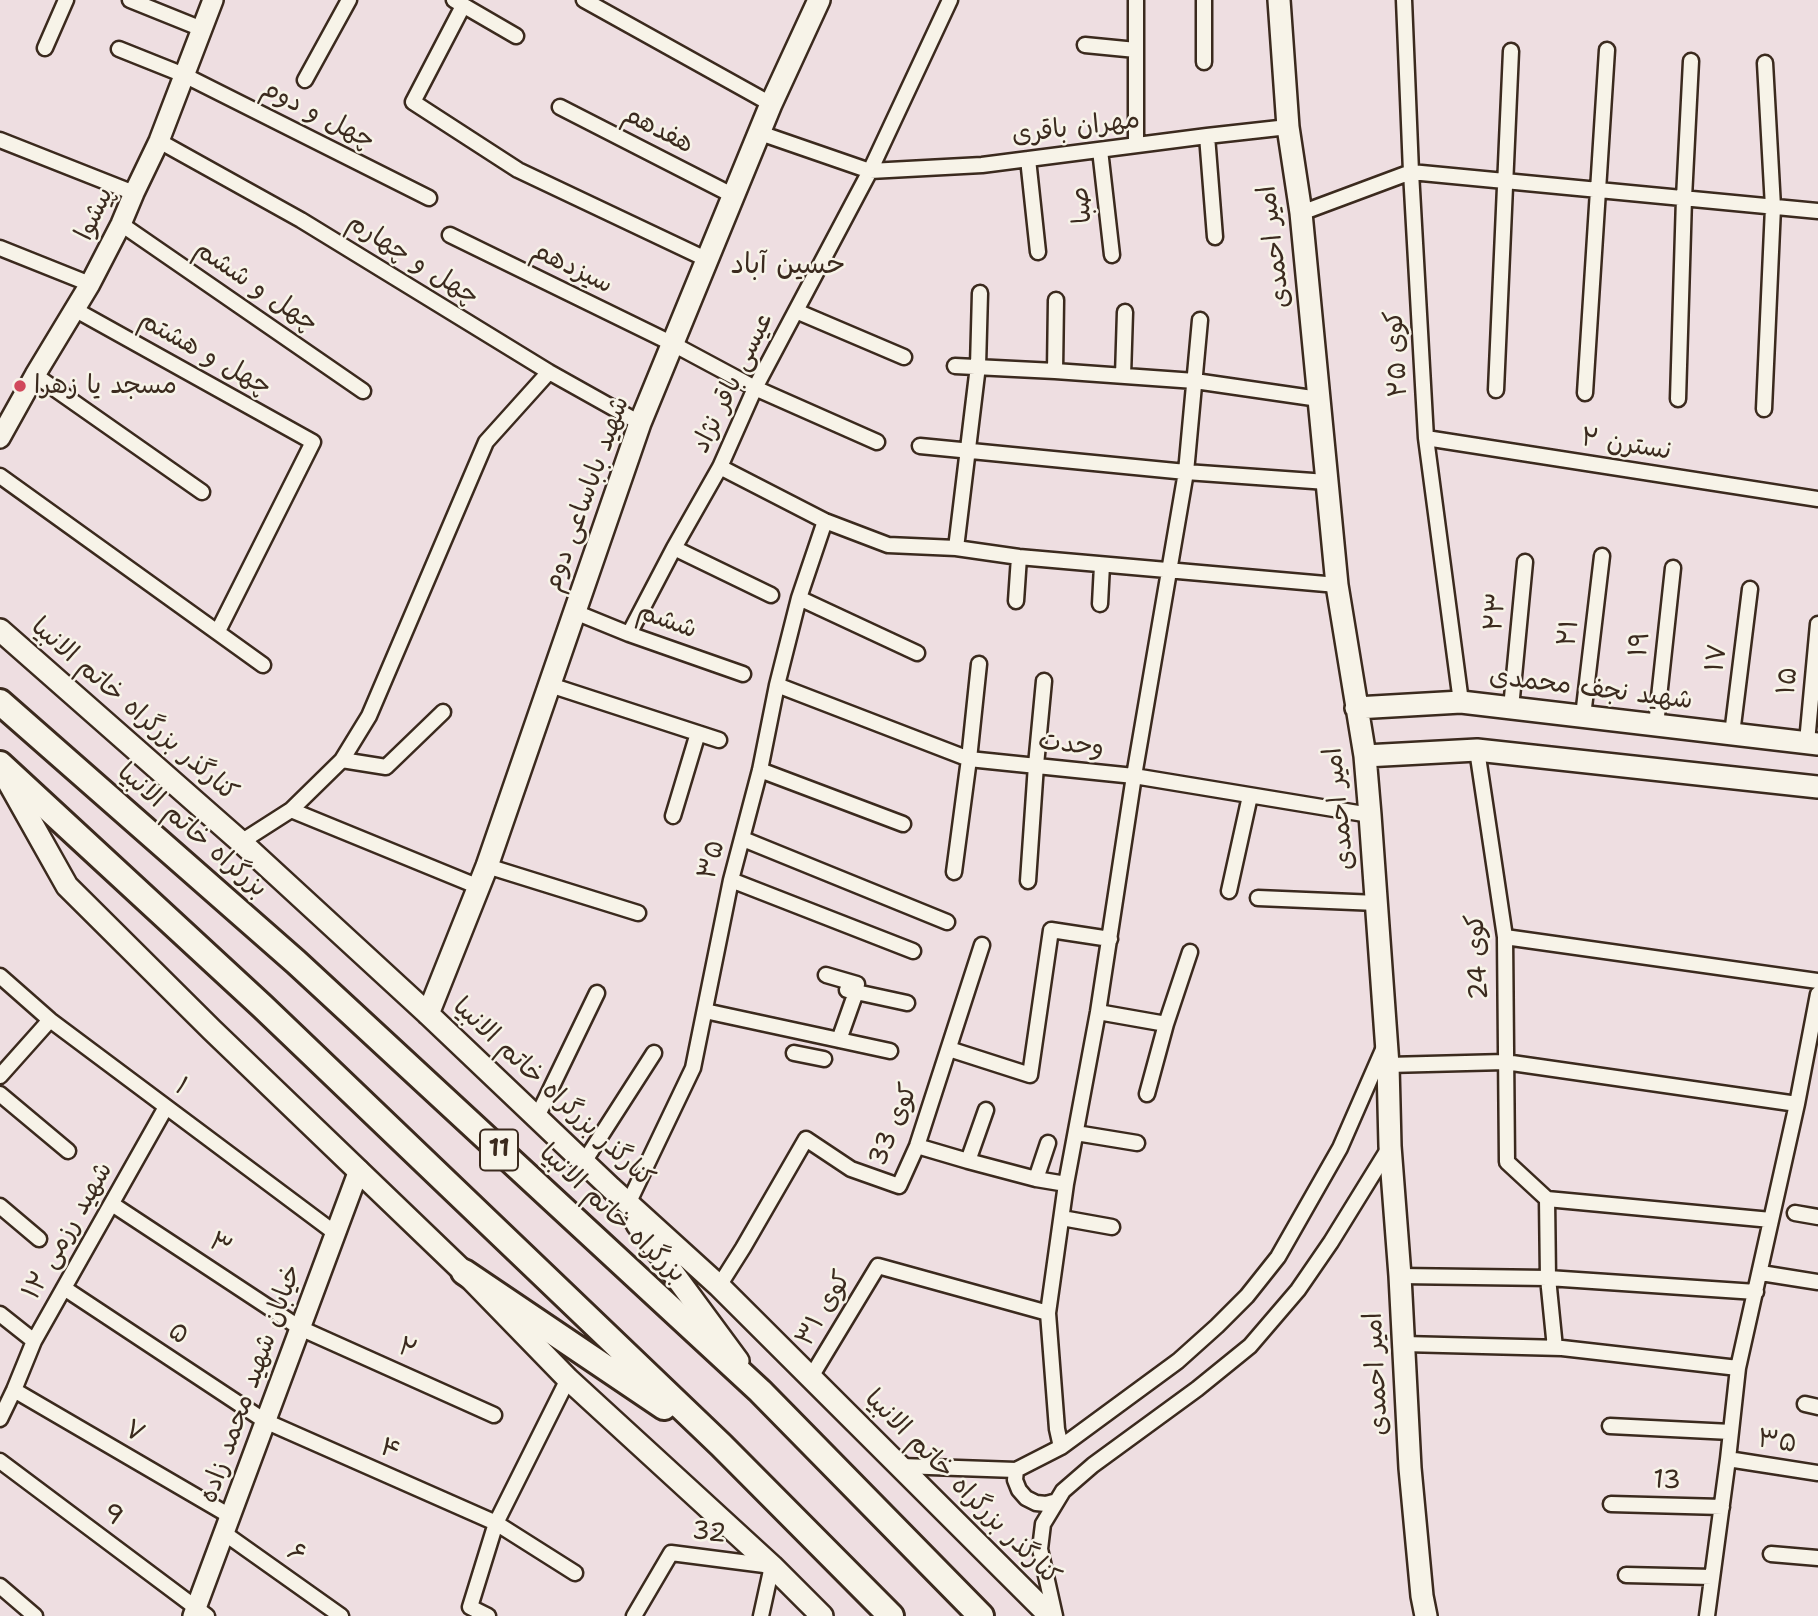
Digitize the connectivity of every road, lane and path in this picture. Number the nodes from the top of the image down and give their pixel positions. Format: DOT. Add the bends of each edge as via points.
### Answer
graph roads {
  1 [pos="66,0"];
  2 [pos="130,0"];
  3 [pos="213,0"];
  4 [pos="349,0"];
  5 [pos="584,0"];
  6 [pos="818,0"];
  7 [pos="950,0"];
  8 [pos="1136,0"];
  9 [pos="1203,0"];
  10 [pos="1279,0"];
  11 [pos="1404,0"];
  12 [pos="458,3"];
  13 [pos="202,29"];
  14 [pos="516,36"];
  15 [pos="1085,45"];
  16 [pos="45,48"];
  17 [pos="119,49"];
  18 [pos="1136,50"];
  19 [pos="1606,50"];
  20 [pos="1511,51"];
  21 [pos="1691,61"];
  22 [pos="1204,62"];
  23 [pos="1766,63"];
  24 [pos="184,75"];
  25 [pos="305,80"];
  26 [pos="771,104"];
  27 [pos="560,107"];
  28 [pos="1288,127"];
  29 [pos="760,133"];
  30 [pos="1207,135"];
  31 [pos="0,140"];
  32 [pos="159,141"];
  33 [pos="1136,145"];
  34 [pos="1100,149"];
  35 [pos="1027,159"];
  36 [pos="870,171"];
  37 [pos="1411,172"];
  38 [pos="1505,181"];
  39 [pos="1597,190"];
  40 [pos="134,192"];
  41 [pos="734,196"];
  42 [pos="429,198"];
  43 [pos="1684,198"];
  44 [pos="1773,207"];
  45 [pos="1818,211"];
  46 [pos="1301,214"];
  47 [pos="121,224"];
  48 [pos="450,235"];
  49 [pos="1215,237"];
  50 [pos="0,247"];
  51 [pos="1038,252"];
  52 [pos="1112,255"];
  53 [pos="708,260"];
  54 [pos="90,284"];
  55 [pos="980,293"];
  56 [pos="1056,300"];
  57 [pos="75,309"];
  58 [pos="796,311"];
  59 [pos="1125,312"];
  60 [pos="1200,320"];
  61 [pos="673,344"];
  62 [pos="904,357"];
  63 [pos="955,366"];
  64 [pos="978,366"];
  65 [pos="1055,371"];
  66 [pos="549,372"];
  67 [pos="35,375"];
  68 [pos="1123,376"];
  69 [pos="1195,381"];
  70 [pos="755,388"];
  71 [pos="1496,390"];
  72 [pos="363,391"];
  73 [pos="1585,393"];
  74 [pos="1320,399"];
  75 [pos="1678,399"];
  76 [pos="1764,410"];
  77 [pos="640,423"];
  78 [pos="0,438"];
  79 [pos="1426,438"];
  80 [pos="877,442"];
  81 [pos="920,446"];
  82 [pos="967,450"];
  83 [pos="720,467"];
  84 [pos="1186,472"];
  85 [pos="0,476"];
  86 [pos="1327,482"];
  87 [pos="202,492"];
  88 [pos="1818,499"];
  89 [pos="825,521"];
  90 [pos="674,548"];
  91 [pos="956,548"];
  92 [pos="1602,556"];
  93 [pos="1019,557"];
  94 [pos="1525,562"];
  95 [pos="1102,565"];
  96 [pos="1673,568"];
  97 [pos="1170,569"];
  98 [pos="1337,585"];
  99 [pos="1750,589"];
  100 [pos="771,595"];
  101 [pos="799,598"];
  102 [pos="1016,601"];
  103 [pos="1100,604"];
  104 [pos="575,612"];
  105 [pos="1818,624"];
  106 [pos="0,630"];
  107 [pos="218,631"];
  108 [pos="629,634"];
  109 [pos="917,653"];
  110 [pos="979,664"];
  111 [pos="263,665"];
  112 [pos="743,674"];
  113 [pos="1044,681"];
  114 [pos="550,685"];
  115 [pos="776,685"];
  116 [pos="0,702"];
  117 [pos="1461,702"];
  118 [pos="1356,708"];
  119 [pos="1511,708"];
  120 [pos="443,712"];
  121 [pos="1583,716"];
  122 [pos="1656,725"];
  123 [pos="698,733"];
  124 [pos="1732,734"];
  125 [pos="719,740"];
  126 [pos="1812,743"];
  127 [pos="1477,750"];
  128 [pos="1364,756"];
  129 [pos="969,759"];
  130 [pos="342,760"];
  131 [pos="0,765"];
  132 [pos="1036,765"];
  133 [pos="760,770"];
  134 [pos="1135,776"];
  135 [pos="1818,787"];
  136 [pos="1250,796"];
  137 [pos="291,810"];
  138 [pos="673,816"];
  139 [pos="1370,816"];
  140 [pos="903,824"];
  141 [pos="743,839"];
  142 [pos="241,842"];
  143 [pos="487,866"];
  144 [pos="954,872"];
  145 [pos="731,880"];
  146 [pos="1028,881"];
  147 [pos="479,887"];
  148 [pos="1229,891"];
  149 [pos="1258,898"];
  150 [pos="1377,903"];
  151 [pos="638,913"];
  152 [pos="947,922"];
  153 [pos="1505,937"];
  154 [pos="1110,939"];
  155 [pos="982,945"];
  156 [pos="913,951"];
  157 [pos="1190,952"];
  158 [pos="826,975"];
  159 [pos="0,976"];
  160 [pos="1818,981"];
  161 [pos="850,991"];
  162 [pos="597,993"];
  163 [pos="1818,994"];
  164 [pos="908,1003"];
  165 [pos="705,1011"];
  166 [pos="1098,1012"];
  167 [pos="428,1014"];
  168 [pos="50,1020"];
  169 [pos="1166,1024"];
  170 [pos="833,1039"];
  171 [pos="1385,1044"];
  172 [pos="949,1049"];
  173 [pos="890,1051"];
  174 [pos="654,1052"];
  175 [pos="794,1053"];
  176 [pos="1505,1062"];
  177 [pos="1388,1065"];
  178 [pos="0,1076"];
  179 [pos="0,1094"];
  180 [pos="1147,1094"];
  181 [pos="1797,1104"];
  182 [pos="166,1107"];
  183 [pos="986,1110"];
  184 [pos="537,1118"];
  185 [pos="1076,1133"];
  186 [pos="1048,1143"];
  187 [pos="1137,1143"];
  188 [pos="917,1146"];
  189 [pos="1390,1146"];
  190 [pos="68,1151"];
  191 [pos="968,1161"];
  192 [pos="583,1162"];
  193 [pos="359,1170"];
  194 [pos="1036,1179"];
  195 [pos="1066,1184"];
  196 [pos="611,1188"];
  197 [pos="1547,1199"];
  198 [pos="628,1203"];
  199 [pos="112,1204"];
  200 [pos="0,1206"];
  201 [pos="1795,1213"];
  202 [pos="1818,1217"];
  203 [pos="1062,1218"];
  204 [pos="1771,1220"];
  205 [pos="1112,1227"];
  206 [pos="335,1233"];
  207 [pos="39,1239"];
  208 [pos="464,1272"];
  209 [pos="1760,1273"];
  210 [pos="1400,1276"];
  211 [pos="1548,1278"];
  212 [pos="1818,1282"];
  213 [pos="719,1286"];
  214 [pos="64,1287"];
  215 [pos="1756,1292"];
  216 [pos="1048,1313"];
  217 [pos="0,1314"];
  218 [pos="300,1328"];
  219 [pos="34,1341"];
  220 [pos="1404,1344"];
  221 [pos="1555,1348"];
  222 [pos="1738,1368"];
  223 [pos="811,1377"];
  224 [pos="568,1379"];
  225 [pos="14,1390"];
  226 [pos="760,1391"];
  227 [pos="495,1415"];
  228 [pos="0,1419"];
  229 [pos="265,1421"];
  230 [pos="1609,1426"];
  231 [pos="1731,1432"];
  232 [pos="721,1445"];
  233 [pos="1061,1447"];
  234 [pos="1728,1459"];
  235 [pos="0,1461"];
  236 [pos="901,1466"];
  237 [pos="1016,1470"];
  238 [pos="1818,1473"];
  239 [pos="1056,1501"];
  240 [pos="1611,1504"];
  241 [pos="1722,1507"];
  242 [pos="496,1523"];
  243 [pos="227,1524"];
  244 [pos="1771,1554"];
  245 [pos="1818,1559"];
  246 [pos="772,1566"];
  247 [pos="575,1573"];
  248 [pos="1626,1575"];
  249 [pos="1712,1577"];
  250 [pos="0,1586"];
  251 [pos="198,1613"];
  252 [pos="35,1616"];
  253 [pos="341,1616"];
  254 [pos="488,1616"];
  255 [pos="635,1616"];
  256 [pos="761,1616"];
  257 [pos="822,1616"];
  258 [pos="891,1616"];
  259 [pos="981,1616"];
  260 [pos="1053,1616"];
  261 [pos="1426,1616"];
  262 [pos="1707,1616"];
  1 -- 16 [label="street"];
  2 -- 13 [label="street"];
  3 -- 13 [label="street, پیشوا"];
  4 -- 25 [label="street"];
  5 -- 26 [label="street"];
  6 -- 26 [label="main road, شهید باباساعی دوم"];
  7 -- 36 [label="street, عیسی باقر نژاد"];
  8 -- 18 [label="street"];
  9 -- 22 [label="street"];
  10 -- 28 [label="main road, امیر احمدی"];
  11 -- 37 [label="street, کوی ۲۵"];
  12 -- 14 [label="street"];
  12 -- 53 [label="street" via="413,102 519,170"];
  13 -- 24 [label="street, پیشوا"];
  15 -- 18 [label="street"];
  17 -- 24 [label="street, چهل و دوم"];
  18 -- 33 [label="street"];
  19 -- 39 [label="street"];
  20 -- 38 [label="street"];
  21 -- 43 [label="street"];
  23 -- 44 [label="street"];
  24 -- 32 [label="street, پیشوا"];
  24 -- 42 [label="street, چهل و دوم"];
  26 -- 29 [label="main road, شهید باباساعی دوم"];
  27 -- 41 [label="street, هفدهم"];
  28 -- 30 [label="street, مهران باقری"];
  28 -- 46 [label="main road, امیر احمدی"];
  29 -- 36 [label="street"];
  29 -- 41 [label="main road, شهید باباساعی دوم"];
  30 -- 33 [label="street, مهران باقری"];
  30 -- 49 [label="street"];
  31 -- 40 [label="street"];
  32 -- 40 [label="street, پیشوا"];
  32 -- 66 [label="street, چهل و چهارم" via="301,220"];
  33 -- 34 [label="street, مهران باقری"];
  34 -- 35 [label="street, مهران باقری"];
  34 -- 52 [label="street, صبا"];
  35 -- 36 [label="street, مهران باقری"];
  35 -- 51 [label="street"];
  36 -- 58 [label="street, عیسی باقر نژاد"];
  37 -- 38 [label="street"];
  37 -- 46 [label="street"];
  37 -- 79 [label="street, کوی ۲۵"];
  38 -- 39 [label="street"];
  38 -- 71 [label="street"];
  39 -- 43 [label="street"];
  39 -- 73 [label="street"];
  40 -- 47 [label="street, پیشوا"];
  41 -- 53 [label="main road, شهید باباساعی دوم"];
  43 -- 44 [label="street"];
  43 -- 75 [label="street"];
  44 -- 45 [label="street"];
  44 -- 76 [label="street"];
  46 -- 74 [label="main road, امیر احمدی"];
  47 -- 54 [label="street, پیشوا"];
  47 -- 72 [label="street, چهل و ششم"];
  48 -- 61 [label="street, سیزدهم"];
  50 -- 54 [label="street"];
  53 -- 61 [label="main road, شهید باباساعی دوم"];
  54 -- 57 [label="street, پیشوا"];
  55 -- 64 [label="street"];
  56 -- 65 [label="street"];
  57 -- 67 [label="street, پیشوا"];
  57 -- 107 [label="street, چهل و هشتم" via="313,442"];
  58 -- 62 [label="street"];
  58 -- 70 [label="street, عیسی باقر نژاد"];
  59 -- 68 [label="street"];
  60 -- 69 [label="street"];
  61 -- 70 [label="street, سیزدهم"];
  61 -- 77 [label="main road, شهید باباساعی دوم"];
  63 -- 64 [label="street"];
  64 -- 65 [label="street"];
  64 -- 82 [label="street"];
  65 -- 68 [label="street"];
  66 -- 77 [label="street, چهل و چهارم"];
  66 -- 130 [label="street" via="486,442 369,716"];
  67 -- 78 [label="street, پیشوا"];
  67 -- 87 [label="street"];
  68 -- 69 [label="street"];
  69 -- 74 [label="street"];
  69 -- 84 [label="street"];
  70 -- 80 [label="street, سیزدهم"];
  70 -- 83 [label="street, عیسی باقر نژاد"];
  74 -- 86 [label="main road, امیر احمدی"];
  77 -- 104 [label="main road, شهید باباساعی دوم"];
  79 -- 88 [label="street, نسترن ۲"];
  79 -- 117 [label="street, کوی ۲۵"];
  81 -- 82 [label="street"];
  82 -- 84 [label="street"];
  82 -- 91 [label="street"];
  83 -- 89 [label="street"];
  83 -- 90 [label="street, عیسی باقر نژاد"];
  84 -- 86 [label="street"];
  84 -- 97 [label="street"];
  85 -- 107 [label="street"];
  86 -- 98 [label="main road, امیر احمدی"];
  89 -- 91 [label="street" via="888,545"];
  89 -- 101 [label="street, ۳۵"];
  90 -- 100 [label="street"];
  90 -- 108 [label="street, عیسی باقر نژاد"];
  91 -- 93 [label="street"];
  92 -- 121 [label="street, ۲۱"];
  93 -- 95 [label="street"];
  93 -- 102 [label="street"];
  94 -- 119 [label="street, ۲۳"];
  95 -- 97 [label="street"];
  95 -- 103 [label="street"];
  96 -- 122 [label="street, ۱۹"];
  97 -- 98 [label="street"];
  97 -- 134 [label="street"];
  98 -- 118 [label="main road, امیر احمدی"];
  99 -- 124 [label="street, ۱۷"];
  101 -- 109 [label="street"];
  101 -- 115 [label="street, ۳۵"];
  104 -- 108 [label="street, ششم"];
  104 -- 114 [label="main road, شهید باباساعی دوم"];
  105 -- 126 [label="street, ۱۵"];
  106 -- 142 [label="main road, کنارگذر بزرگراه خاتم الانبیا"];
  107 -- 111 [label="street"];
  108 -- 112 [label="street, ششم"];
  110 -- 129 [label="street"];
  113 -- 132 [label="street"];
  114 -- 123 [label="street"];
  114 -- 143 [label="main road, شهید باباساعی دوم"];
  115 -- 129 [label="street, وحدت"];
  115 -- 133 [label="street, ۳۵"];
  116 -- 226 [label="highway, بزرگراه خاتم الانبیا / 11" via="296,962"];
  117 -- 118 [label="main road, شهید نجف محمدی"];
  117 -- 119 [label="main road, شهید نجف محمدی"];
  118 -- 128 [label="main road, امیر احمدی"];
  119 -- 121 [label="main road, شهید نجف محمدی"];
  120 -- 130 [label="street" via="386,767"];
  121 -- 122 [label="main road, شهید نجف محمدی"];
  122 -- 124 [label="main road, شهید نجف محمدی"];
  123 -- 125 [label="street"];
  123 -- 138 [label="street"];
  124 -- 126 [label="main road, شهید نجف محمدی"];
  127 -- 128 [label="main road"];
  127 -- 135 [label="main road"];
  127 -- 153 [label="street, کوی 24"];
  128 -- 139 [label="main road, امیر احمدی"];
  129 -- 132 [label="street, وحدت"];
  129 -- 144 [label="street"];
  130 -- 137 [label="street"];
  131 -- 193 [label="main road" via="67,886"];
  131 -- 232 [label="highway, 11" via="262,1006"];
  132 -- 134 [label="street, وحدت"];
  132 -- 146 [label="street"];
  133 -- 140 [label="street"];
  133 -- 141 [label="street, ۳۵"];
  134 -- 136 [label="street, وحدت"];
  134 -- 154 [label="street"];
  136 -- 139 [label="street, وحدت"];
  136 -- 148 [label="street"];
  137 -- 142 [label="street"];
  137 -- 147 [label="street"];
  139 -- 150 [label="main road, امیر احمدی"];
  141 -- 145 [label="street, ۳۵"];
  141 -- 152 [label="street"];
  142 -- 167 [label="main road, کنارگذر بزرگراه خاتم الانبیا"];
  143 -- 147 [label="main road, شهید باباساعی دوم"];
  143 -- 151 [label="street"];
  145 -- 156 [label="street"];
  145 -- 165 [label="street, ۳۵"];
  147 -- 167 [label="main road, شهید باباساعی دوم"];
  149 -- 150 [label="street"];
  150 -- 171 [label="main road, امیر احمدی"];
  153 -- 160 [label="street"];
  153 -- 176 [label="street, کوی 24"];
  154 -- 166 [label="street"];
  154 -- 172 [label="street" via="1051,930 1030,1075"];
  155 -- 172 [label="street, کوی 33"];
  157 -- 169 [label="street"];
  158 -- 161 [label="street" via="857,984"];
  159 -- 168 [label="street, ۱"];
  161 -- 164 [label="street"];
  161 -- 170 [label="street"];
  162 -- 184 [label="street"];
  163 -- 181 [label="street"];
  165 -- 170 [label="street"];
  165 -- 198 [label="street, ۳۵" via="693,1068"];
  166 -- 169 [label="street"];
  166 -- 185 [label="street"];
  167 -- 184 [label="main road, کنارگذر بزرگراه خاتم الانبیا"];
  168 -- 178 [label="street"];
  168 -- 182 [label="street, ۱"];
  169 -- 180 [label="street"];
  170 -- 173 [label="street"];
  170 -- 175 [label="street" via="823,1063"];
  171 -- 177 [label="main road, امیر احمدی"];
  171 -- 233 [label="street" via="1340,1148 1278,1257 1247,1296 1160,1375"];
  172 -- 188 [label="street, کوی 33"];
  174 -- 192 [label="street"];
  176 -- 177 [label="street"];
  176 -- 181 [label="street"];
  176 -- 197 [label="street, کوی 24" via="1507,1162"];
  177 -- 189 [label="main road, امیر احمدی"];
  179 -- 190 [label="street"];
  181 -- 204 [label="street"];
  182 -- 199 [label="street, شهید رزمی ۱۲"];
  182 -- 206 [label="street, ۱"];
  183 -- 191 [label="street"];
  184 -- 192 [label="main road, کنارگذر بزرگراه خاتم الانبیا"];
  185 -- 187 [label="street"];
  185 -- 195 [label="street"];
  186 -- 194 [label="street"];
  188 -- 191 [label="street"];
  188 -- 213 [label="street, کوی 33" via="899,1186 851,1169 806,1139"];
  189 -- 210 [label="main road, امیر احمدی"];
  189 -- 239 [label="street" via="1304,1281 1250,1346 1093,1465"];
  191 -- 194 [label="street"];
  192 -- 196 [label="main road, کنارگذر بزرگراه خاتم الانبیا"];
  193 -- 206 [label="street, خیابان شهید محمد زاده"];
  193 -- 208 [label="main road"];
  194 -- 195 [label="street"];
  195 -- 203 [label="street"];
  196 -- 198 [label="main road, کنارگذر بزرگراه خاتم الانبیا"];
  196 -- 226 [label="main road"];
  197 -- 204 [label="street"];
  197 -- 211 [label="street"];
  198 -- 213 [label="main road, کنارگذر بزرگراه خاتم الانبیا"];
  199 -- 214 [label="street, شهید رزمی ۱۲"];
  199 -- 218 [label="street, ۳"];
  200 -- 207 [label="street"];
  201 -- 202 [label="street"];
  203 -- 205 [label="street"];
  203 -- 216 [label="street"];
  204 -- 209 [label="street"];
  206 -- 218 [label="street, خیابان شهید محمد زاده"];
  208 -- 224 [label="main road"];
  208 -- 232 [label="highway"];
  209 -- 212 [label="street"];
  209 -- 215 [label="street"];
  210 -- 211 [label="street"];
  210 -- 220 [label="main road, امیر احمدی"];
  211 -- 215 [label="street"];
  211 -- 221 [label="street"];
  213 -- 223 [label="main road, کنارگذر بزرگراه خاتم الانبیا"];
  214 -- 219 [label="street, شهید رزمی ۱۲"];
  214 -- 229 [label="street, ۵"];
  215 -- 222 [label="street"];
  216 -- 223 [label="street, کوی ۳۱" via="878,1266"];
  216 -- 233 [label="street"];
  217 -- 219 [label="street"];
  218 -- 227 [label="street, ۲"];
  218 -- 229 [label="street, خیابان شهید محمد زاده"];
  219 -- 225 [label="street, شهید رزمی ۱۲"];
  220 -- 221 [label="street"];
  220 -- 261 [label="main road, امیر احمدی" via="1410,1468"];
  221 -- 222 [label="street"];
  222 -- 231 [label="street"];
  223 -- 236 [label="main road, کنارگذر بزرگراه خاتم الانبیا"];
  224 -- 242 [label="street"];
  224 -- 246 [label="main road"];
  225 -- 228 [label="street, شهید رزمی ۱۲"];
  225 -- 243 [label="street, ۷"];
  226 -- 259 [label="highway, بزرگراه خاتم الانبیا / 11"];
  229 -- 242 [label="street, ۴"];
  229 -- 243 [label="street, خیابان شهید محمد زاده"];
  230 -- 231 [label="street"];
  231 -- 234 [label="street"];
  232 -- 258 [label="highway, 11"];
  233 -- 237 [label="street"];
  234 -- 238 [label="street, ۳۵"];
  234 -- 241 [label="street"];
  235 -- 251 [label="street, 9"];
  236 -- 237 [label="street"];
  236 -- 260 [label="main road, کنارگذر بزرگراه خاتم الانبیا"];
  237 -- 239 [label="street" via="1019,1490 1026,1498 1036,1503"];
  239 -- 260 [label="street" via="1043,1524 1040,1549"];
  240 -- 241 [label="street, 13"];
  241 -- 249 [label="street"];
  242 -- 247 [label="street, ۴"];
  242 -- 254 [label="street" via="470,1607"];
  243 -- 251 [label="street, خیابان شهید محمد زاده"];
  243 -- 253 [label="street, ۶"];
  244 -- 245 [label="street"];
  246 -- 255 [label="street, 32" via="671,1553"];
  246 -- 256 [label="street"];
  246 -- 257 [label="main road"];
  248 -- 249 [label="street"];
  249 -- 262 [label="street"];
  250 -- 252 [label="street"];
}
